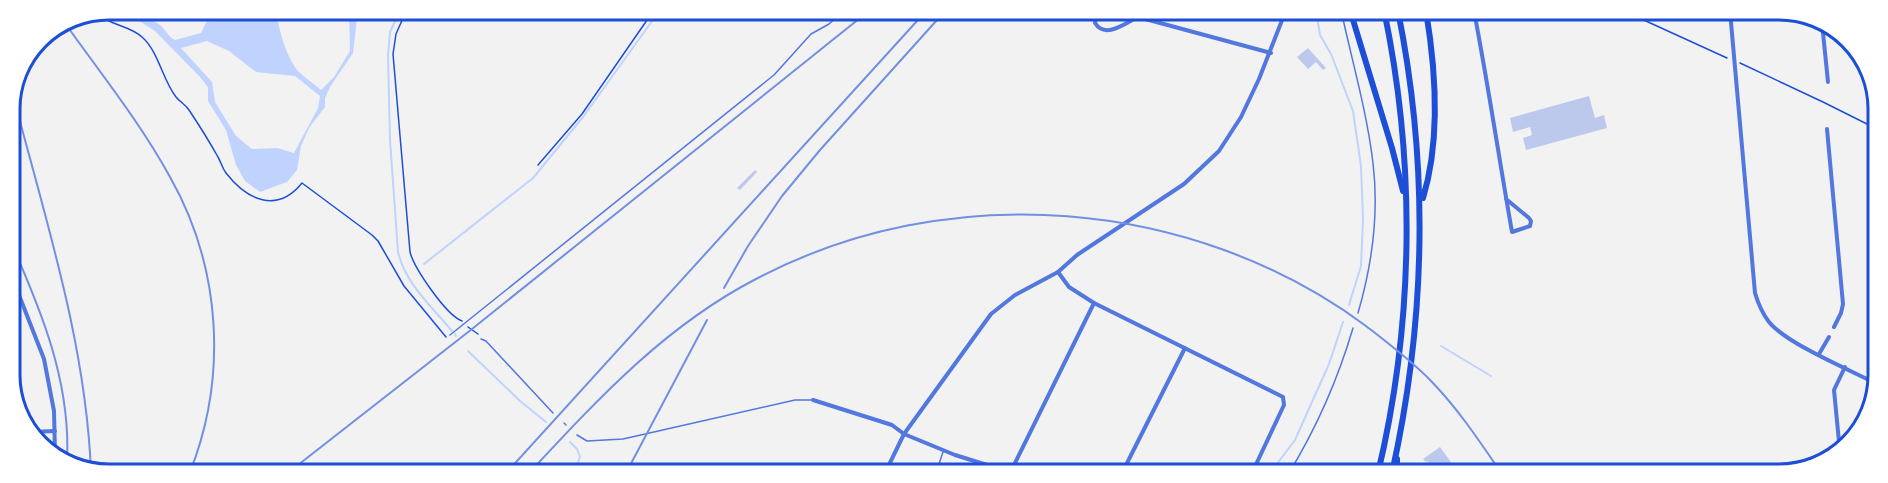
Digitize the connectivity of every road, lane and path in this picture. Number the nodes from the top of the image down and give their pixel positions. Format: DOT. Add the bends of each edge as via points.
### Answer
graph roads {
  1 [pos="105,20"];
  2 [pos="402,20"];
  3 [pos="647,20"];
  4 [pos="833,20"];
  5 [pos="1094,20"];
  6 [pos="1131,20"];
  7 [pos="1148,20"];
  8 [pos="1283,20"];
  9 [pos="1343,20"];
  10 [pos="1353,20"];
  11 [pos="1386,20"];
  12 [pos="1400,20"];
  13 [pos="1427,20"];
  14 [pos="1476,20"];
  15 [pos="1644,20"];
  16 [pos="1731,20"];
  17 [pos="1823,30"];
  18 [pos="1271,53"];
  19 [pos="1735,61"];
  20 [pos="1828,82"];
  21 [pos="1868,124"];
  22 [pos="1827,129"];
  23 [pos="538,165"];
  24 [pos="1506,199"];
  25 [pos="1406,203"];
  26 [pos="1420,204"];
  27 [pos="1058,272"];
  28 [pos="20,298"];
  29 [pos="1094,303"];
  30 [pos="1358,313"];
  31 [pos="466,322"];
  32 [pos="471,327"];
  33 [pos="1834,327"];
  34 [pos="1353,328"];
  35 [pos="476,334"];
  36 [pos="450,335"];
  37 [pos="1828,337"];
  38 [pos="446,338"];
  39 [pos="481,339"];
  40 [pos="1185,348"];
  41 [pos="1820,354"];
  42 [pos="1845,367"];
  43 [pos="1868,379"];
  44 [pos="813,400"];
  45 [pos="553,413"];
  46 [pos="55,431"];
  47 [pos="41,432"];
  48 [pos="904,434"];
  49 [pos="577,435"];
  50 [pos="1839,440"];
  51 [pos="55,446"];
  52 [pos="1397,449"];
  53 [pos="944,451"];
  54 [pos="983,463"];
  55 [pos="1015,463"];
  56 [pos="1127,463"];
  57 [pos="1257,463"];
  58 [pos="1294,463"];
  59 [pos="1380,463"];
  60 [pos="1394,463"];
  61 [pos="1397,463"];
  62 [pos="890,464"];
  63 [pos="939,464"];
  1 -- 38 [label="path" via="142,37 228,176 264,201 286,199 302,183 354,219 378,241 404,286"];
  2 -- 31 [label="path" via="393,54 410,252 421,276 452,314"];
  3 -- 23 [label="path" via="582,114"];
  4 -- 31 [label="lane" via="811,34 774,75"];
  5 -- 6 [label="street" via="1101,30 1111,30"];
  7 -- 18 [label="street"];
  8 -- 18 [label="street"];
  9 -- 30 [label="lane" via="1374,166 1373,241"];
  10 -- 25 [label="highway"];
  11 -- 25 [label="highway" via="1401,124"];
  12 -- 26 [label="highway" via="1416,123"];
  13 -- 26 [label="highway" via="1434,111 1429,176"];
  14 -- 24 [label="street"];
  15 -- 19 [label="path"];
  16 -- 19 [label="street"];
  17 -- 20 [label="street"];
  18 -- 27 [label="street" via="1229,137 1200,170"];
  19 -- 21 [label="path"];
  19 -- 41 [label="street" via="1755,293 1762,312 1781,334"];
  22 -- 33 [label="street" via="1843,304"];
  24 -- 24 [label="street" via="1512,232 1527,229 1529,218"];
  25 -- 59 [label="highway" via="1402,329 1391,417"];
  26 -- 52 [label="highway" via="1416,328"];
  27 -- 29 [label="street" via="1069,287"];
  27 -- 48 [label="street" via="1015,295 991,314"];
  28 -- 46 [label="street" via="44,359"];
  29 -- 40 [label="street"];
  29 -- 55 [label="street"];
  31 -- 36 [label="lane"];
  32 -- 35 [label="path"];
  34 -- 58 [label="lane" via="1319,420"];
  37 -- 41 [label="street"];
  39 -- 45 [label="lane"];
  40 -- 56 [label="street"];
  40 -- 57 [label="street" via="1282,396 1284,405"];
  41 -- 42 [label="street"];
  42 -- 43 [label="street"];
  42 -- 50 [label="street" via="1834,390"];
  44 -- 48 [label="street" via="892,425"];
  44 -- 49 [label="lane" via="795,400 622,439 587,441"];
  46 -- 47 [label="street"];
  46 -- 51 [label="street"];
  48 -- 53 [label="street"];
  48 -- 62 [label="street"];
  52 -- 60 [label="highway"];
  52 -- 61 [label="highway"];
  53 -- 54 [label="street"];
  53 -- 63 [label="lane"];
}
